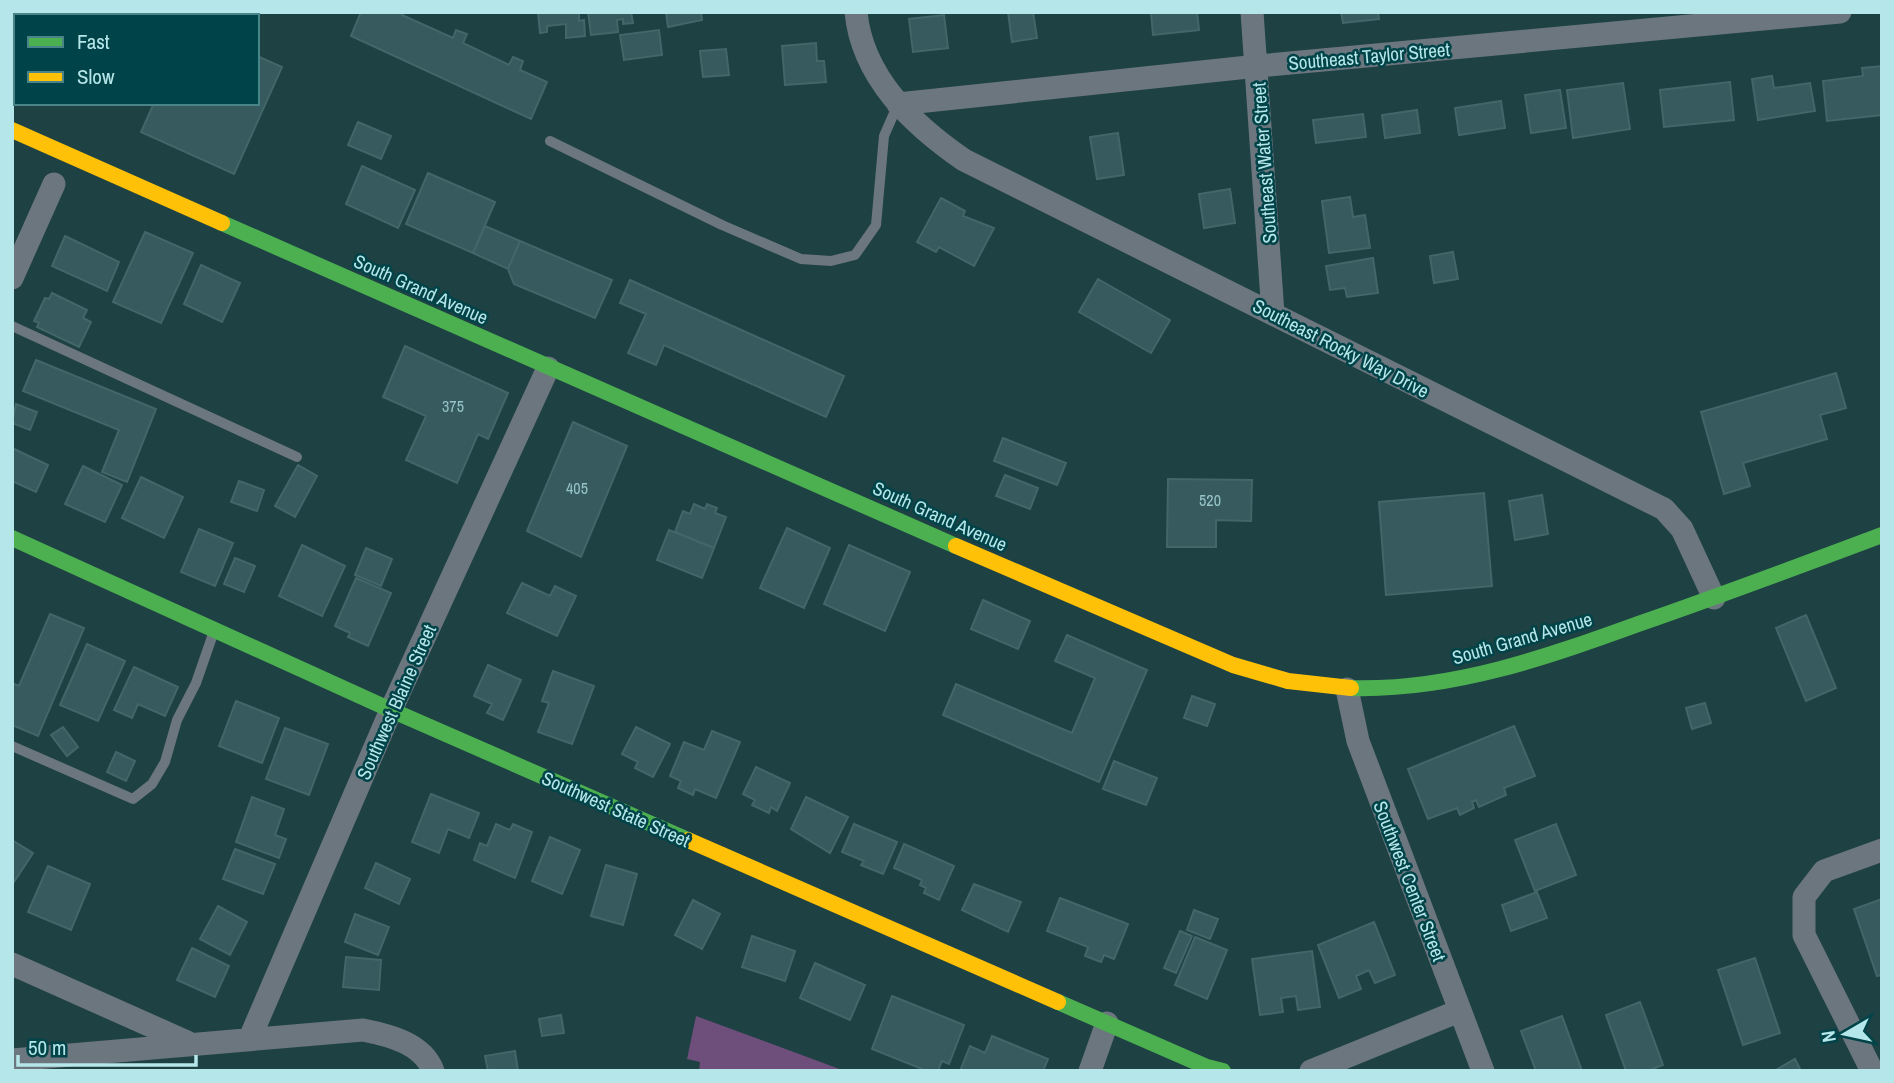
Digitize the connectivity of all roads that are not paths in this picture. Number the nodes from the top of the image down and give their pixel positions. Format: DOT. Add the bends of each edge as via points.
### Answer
graph roads {
  1 [pos="856,12"];
  2 [pos="1252,12"];
  3 [pos="1840,12"];
  4 [pos="1645,22"];
  5 [pos="1258,66"];
  6 [pos="898,104"];
  7 [pos="12,131"];
  8 [pos="550,141"];
  9 [pos="54,184"];
  10 [pos="12,278"];
  11 [pos="1273,314"];
  12 [pos="12,326"];
  13 [pos="548,368"];
  14 [pos="297,457"];
  15 [pos="1882,535"];
  16 [pos="12,538"];
  17 [pos="1714,598"];
  18 [pos="214,630"];
  19 [pos="1347,689"];
  20 [pos="391,710"];
  21 [pos="12,746"];
  22 [pos="1882,850"];
  23 [pos="12,964"];
  24 [pos="1459,1011"];
  25 [pos="1107,1023"];
  26 [pos="250,1038"];
  27 [pos="190,1043"];
  28 [pos="12,1060"];
  29 [pos="71,1063"];
  30 [pos="433,1071"];
  31 [pos="1090,1071"];
  32 [pos="1223,1071"];
  33 [pos="1311,1071"];
  34 [pos="1483,1071"];
  35 [pos="1872,1071"];
  1 -- 6 [label="street, Southeast Rocky Way Drive" via="858,35 877,75"];
  2 -- 5 [label="street, Southeast Water Street"];
  3 -- 4 [label="street, Southeast Taylor Street"];
  4 -- 5 [label="street, Southeast Taylor Street"];
  5 -- 6 [label="street, Southeast Taylor Street"];
  5 -- 11 [label="street, Southeast Water Street"];
  6 -- 8 [label="lane" via="884,136 876,225 855,255 831,261 801,259 733,230"];
  6 -- 11 [label="street, Southeast Rocky Way Drive" via="929,136 964,160"];
  7 -- 13 [label="main road, South Grand Avenue"];
  9 -- 10 [label="street"];
  11 -- 17 [label="street, Southeast Rocky Way Drive" via="1664,509 1682,528"];
  12 -- 14 [label="lane"];
  13 -- 19 [label="main road, South Grand Avenue" via="1168,639 1289,681"];
  13 -- 20 [label="street, Southwest Blaine Street"];
  15 -- 17 [label="main road, South Grand Avenue"];
  16 -- 18 [label="main road, Southwest State Street"];
  17 -- 19 [label="main road, South Grand Avenue" via="1539,659 1445,682"];
  18 -- 20 [label="main road, Southwest State Street"];
  18 -- 21 [label="lane" via="165,762 152,784 133,799"];
  19 -- 24 [label="street, Southwest Center Street" via="1357,741"];
  20 -- 25 [label="main road, Southwest State Street"];
  20 -- 26 [label="street, Southwest Blaine Street"];
  22 -- 35 [label="street" via="1824,871 1804,897 1804,935"];
  23 -- 27 [label="street"];
  24 -- 33 [label="street"];
  24 -- 34 [label="street, Southwest Center Street"];
  25 -- 31 [label="street"];
  25 -- 32 [label="main road, Southwest State Street"];
  26 -- 27 [label="street"];
  26 -- 30 [label="street" via="363,1030 399,1037 430,1063"];
  27 -- 29 [label="street"];
  28 -- 29 [label="street"];
}
